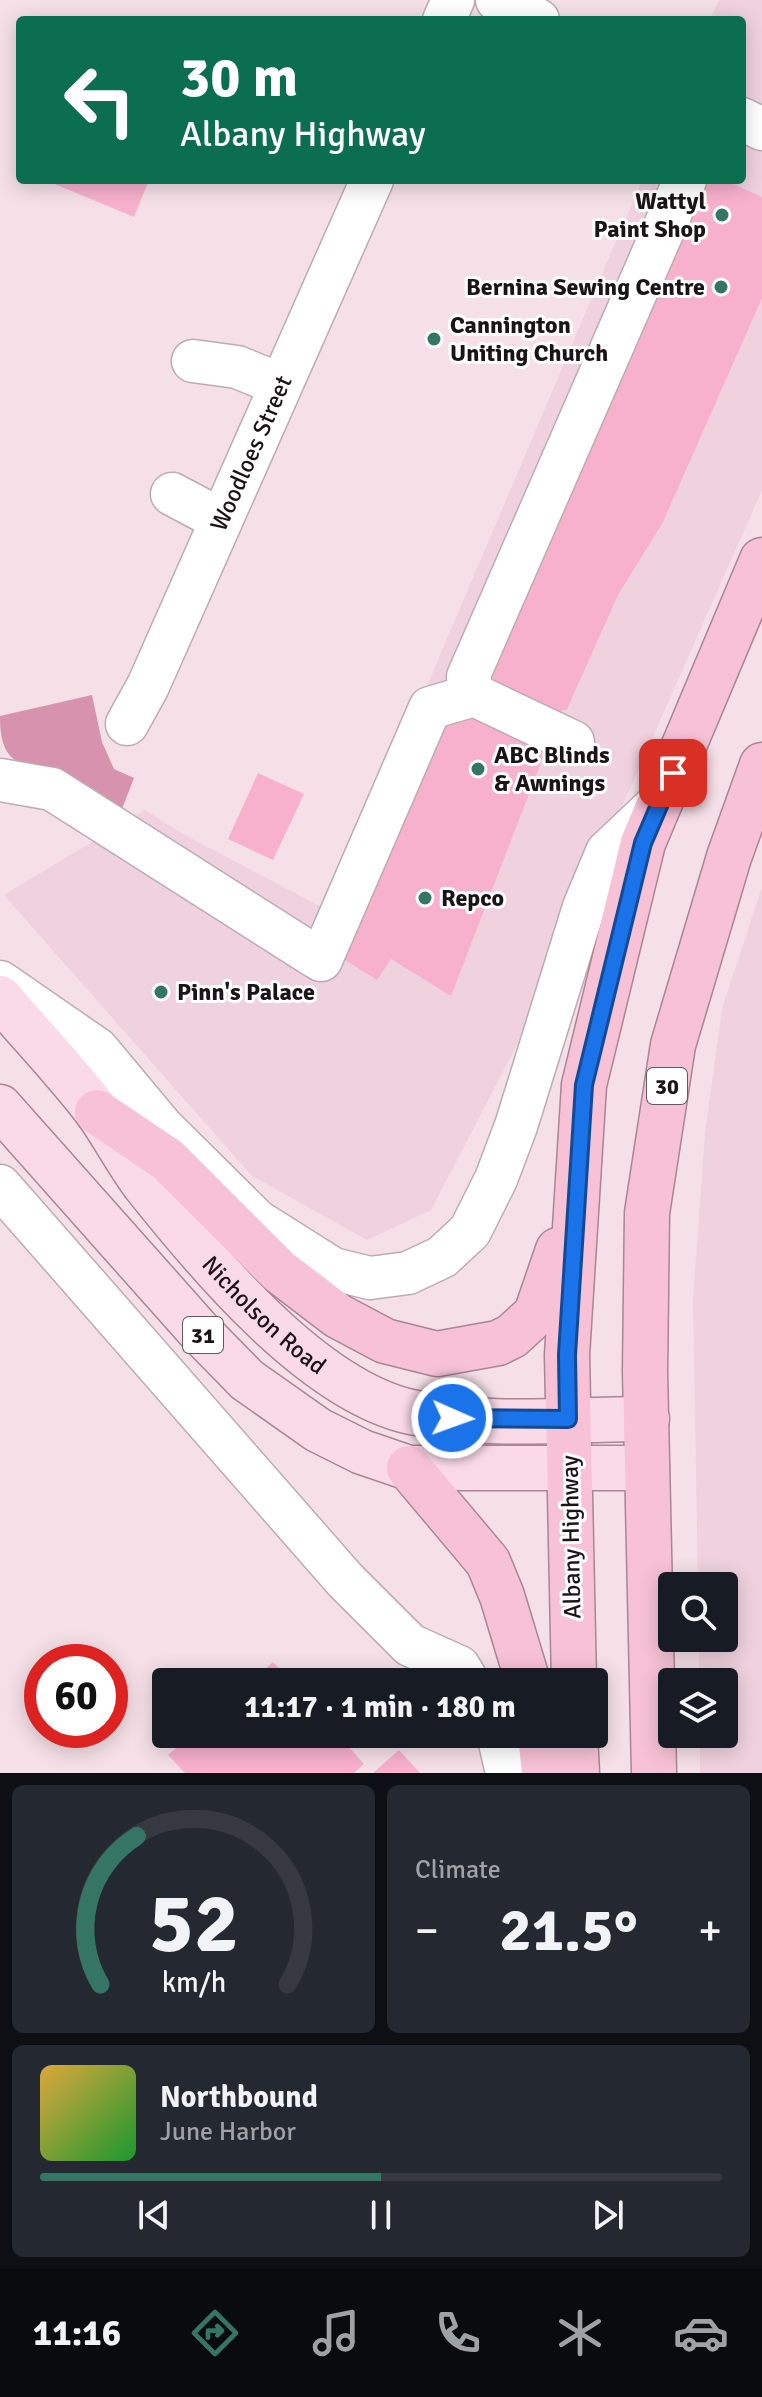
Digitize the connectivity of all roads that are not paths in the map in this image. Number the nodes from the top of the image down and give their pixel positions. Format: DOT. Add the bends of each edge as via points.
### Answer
graph roads {
  1 [pos="497,0"];
  2 [pos="530,16"];
  3 [pos="370,184"];
  4 [pos="683,184"];
  5 [pos="193,361"];
  6 [pos="281,385"];
  7 [pos="172,494"];
  8 [pos="221,520"];
  9 [pos="762,560"];
  10 [pos="474,695"];
  11 [pos="127,724"];
  12 [pos="573,742"];
  13 [pos="762,765"];
  14 [pos="0,780"];
  15 [pos="662,800"];
  16 [pos="0,982"];
  17 [pos="0,998"];
  18 [pos="0,1107"];
  19 [pos="97,1112"];
  20 [pos="578,1149"];
  21 [pos="0,1186"];
  22 [pos="568,1419"];
  23 [pos="647,1419"];
  24 [pos="409,1468"];
  25 [pos="569,1468"];
  26 [pos="647,1468"];
  27 [pos="451,1668"];
  28 [pos="524,1668"];
  29 [pos="574,1668"];
  30 [pos="501,1748"];
  31 [pos="541,1748"];
  32 [pos="576,1748"];
  33 [pos="507,1773"];
  34 [pos="544,1773"];
  35 [pos="577,1773"];
  36 [pos="654,1773"];
  1 -- 2 [label="street"];
  3 -- 6 [label="street, Woodloes Street"];
  4 -- 10 [label="street" via="468,677"];
  5 -- 6 [label="street" via="251,371"];
  6 -- 8 [label="street, Woodloes Street"];
  7 -- 8 [label="street"];
  8 -- 11 [label="street, Woodloes Street"];
  9 -- 15 [label="highway, Albany Highway"];
  10 -- 12 [label="street"];
  10 -- 14 [label="street" via="430,708 318,959 52,789"];
  13 -- 23 [label="highway, 30" via="673,1045 647,1213"];
  15 -- 16 [label="street" via="607,852 584,907 516,1126 470,1231 442,1257 408,1273 370,1278 333,1269 257,1221 162,1127 97,1049"];
  15 -- 20 [label="highway, Albany Highway" via="643,843 597,1019"];
  17 -- 19 [label="main road, Nicholson Road / 31"];
  18 -- 24 [label="main road, 31" via="247,1380 318,1430"];
  19 -- 20 [label="highway" via="168,1160 279,1271 338,1316 385,1341 437,1354 498,1343 536,1314 555,1265"];
  19 -- 22 [label="main road, Nicholson Road / 31" via="143,1182 204,1252 266,1321 332,1375 408,1411 452,1418"];
  20 -- 22 [label="highway, Albany Highway"];
  21 -- 27 [label="street" via="345,1580 410,1645"];
  22 -- 23 [label="main road, Nicholson Road / 31"];
  22 -- 25 [label="highway, Albany Highway"];
  23 -- 26 [label="highway, 30"];
  24 -- 25 [label="main road, 31"];
  24 -- 28 [label="highway" via="488,1562"];
  25 -- 26 [label="main road, 31"];
  25 -- 29 [label="highway, Albany Highway"];
  26 -- 36 [label="highway, 30"];
  30 -- 33 [label="street"];
  31 -- 34 [label="highway"];
  32 -- 35 [label="highway"];
}
